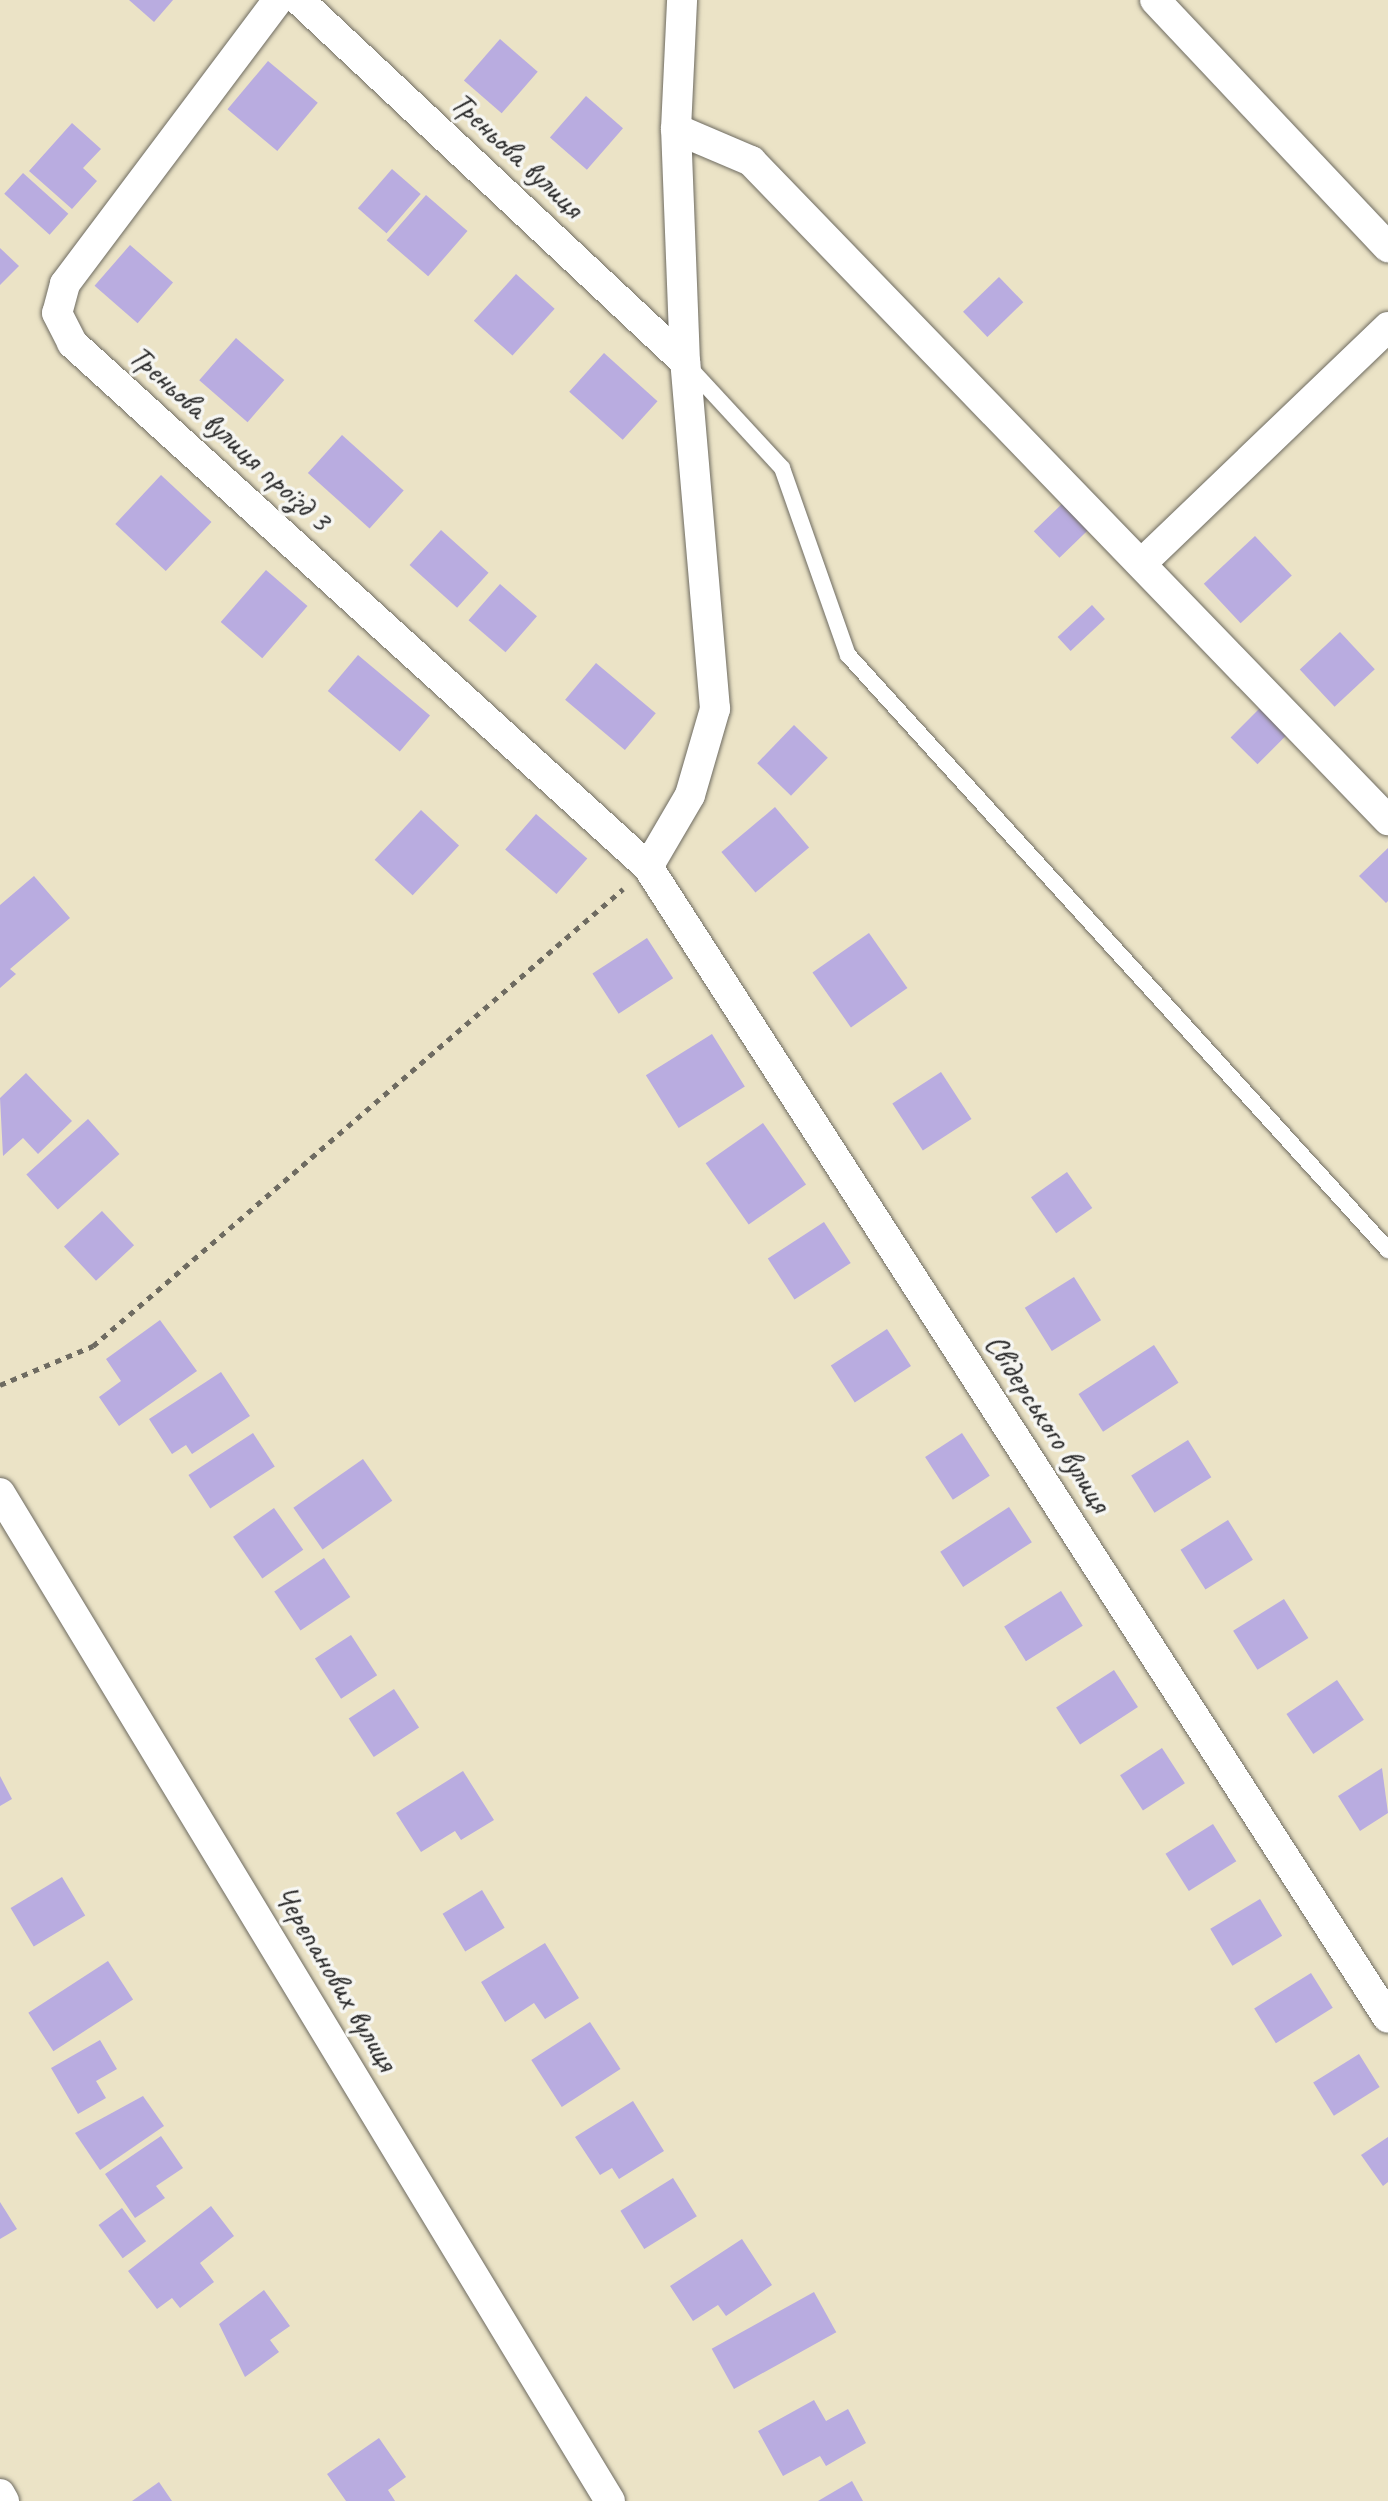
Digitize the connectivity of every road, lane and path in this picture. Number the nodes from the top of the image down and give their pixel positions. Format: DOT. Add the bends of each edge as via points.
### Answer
graph roads {
  1 [pos="278,0"];
  2 [pos="299,0"];
  3 [pos="682,0"];
  4 [pos="1155,0"];
  5 [pos="676,129"];
  6 [pos="1388,247"];
  7 [pos="1388,327"];
  8 [pos="685,362"];
  9 [pos="1142,563"];
  10 [pos="1388,820"];
  11 [pos="648,867"];
  12 [pos="1388,1250"];
  13 [pos="0,1385"];
  14 [pos="0,1493"];
  15 [pos="1388,2018"];
  16 [pos="0,2494"];
  17 [pos="4,2501"];
  18 [pos="610,2501"];
  1 -- 11 [label="street, Треньова вулиця проїзд 3" via="65,284 57,313 72,343"];
  2 -- 8 [label="street, Треньова вулиця"];
  3 -- 5 [label="street"];
  4 -- 6 [label="street"];
  5 -- 8 [label="street"];
  5 -- 9 [label="street" via="751,161"];
  7 -- 9 [label="street"];
  8 -- 11 [label="street" via="715,709 690,795"];
  8 -- 12 [label="lane" via="782,468 848,655"];
  9 -- 10 [label="street"];
  11 -- 13 [label="path" via="93,1346"];
  11 -- 15 [label="street, Свiдерського вулиця"];
  14 -- 18 [label="street, Черепанових вулиця"];
  16 -- 17 [label="street"];
}
